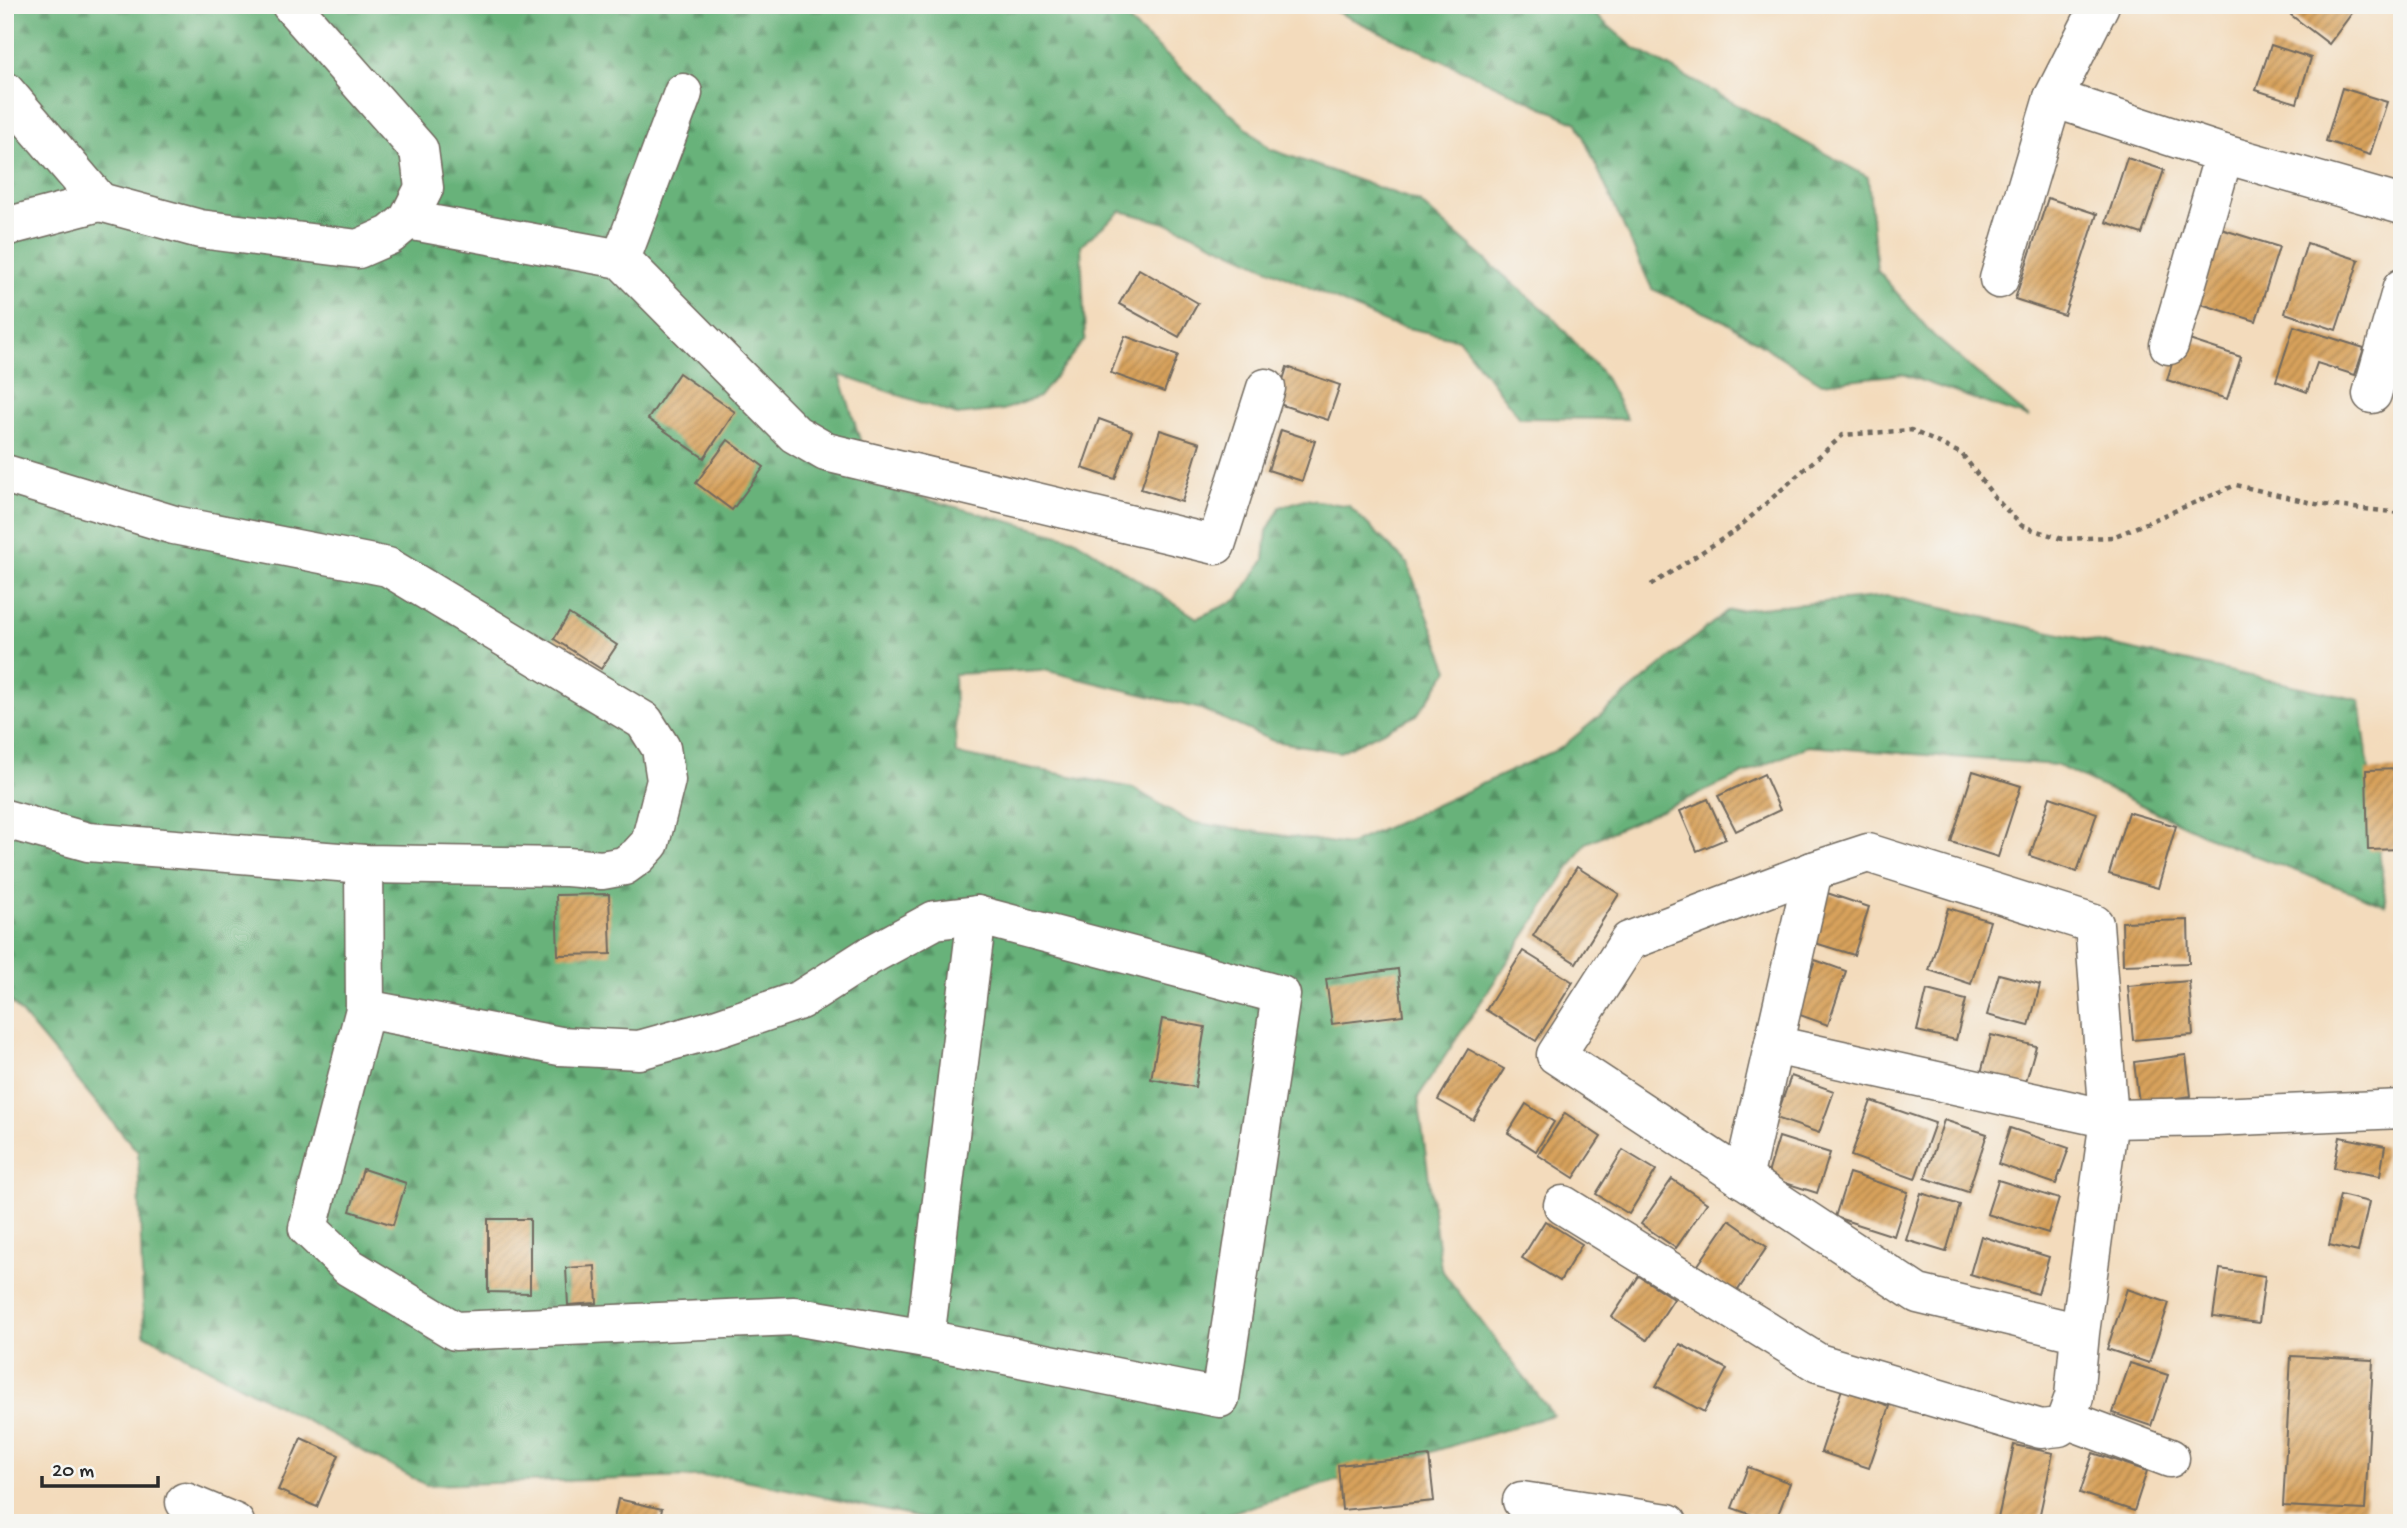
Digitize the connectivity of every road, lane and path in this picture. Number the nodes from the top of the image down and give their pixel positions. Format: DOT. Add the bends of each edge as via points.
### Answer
graph roads {
  1 [pos="290,5"];
  2 [pos="2100,5"];
  3 [pos="5,91"];
  4 [pos="683,93"];
  5 [pos="2053,98"];
  6 [pos="2224,154"];
  7 [pos="100,202"];
  8 [pos="2402,205"];
  9 [pos="408,220"];
  10 [pos="5,227"];
  11 [pos="621,259"];
  12 [pos="1999,279"];
  13 [pos="2402,288"];
  14 [pos="2169,345"];
  15 [pos="1266,388"];
  16 [pos="2372,394"];
  17 [pos="5,474"];
  18 [pos="2402,513"];
  19 [pos="1651,585"];
  20 [pos="5,818"];
  21 [pos="364,864"];
  22 [pos="1813,871"];
  23 [pos="977,915"];
  24 [pos="365,1009"];
  25 [pos="1774,1045"];
  26 [pos="2402,1109"];
  27 [pos="2109,1119"];
  28 [pos="1744,1179"];
  29 [pos="1563,1205"];
  30 [pos="2080,1333"];
  31 [pos="925,1339"];
  32 [pos="2066,1419"];
  33 [pos="2170,1458"];
  34 [pos="1522,1500"];
  35 [pos="185,1502"];
  36 [pos="235,1523"];
  37 [pos="1668,1523"];
  1 -- 9 [label="street" via="419,150 424,188"];
  2 -- 5 [label="street"];
  3 -- 7 [label="street"];
  4 -- 11 [label="street"];
  5 -- 6 [label="street"];
  5 -- 12 [label="street"];
  6 -- 8 [label="street"];
  6 -- 14 [label="street"];
  7 -- 9 [label="street" via="200,229 358,250"];
  7 -- 10 [label="street"];
  9 -- 11 [label="street"];
  11 -- 15 [label="street" via="795,434 827,453 1216,545"];
  13 -- 16 [label="street"];
  17 -- 21 [label="street" via="174,526 388,567 644,722 660,748 666,780 650,843 624,866 602,870"];
  18 -- 19 [label="path" via="2316,505 2236,485 2113,537 2062,539 2022,526 1962,454 1912,430 1843,435 1736,530"];
  20 -- 21 [label="street" via="88,842"];
  21 -- 24 [label="street"];
  22 -- 25 [label="street"];
  22 -- 27 [label="street" via="1868,853 2094,924"];
  22 -- 28 [label="street" via="1629,941 1556,1055"];
  23 -- 24 [label="street" via="935,920 800,1000 639,1050 559,1046"];
  23 -- 31 [label="street"];
  23 -- 31 [label="street" via="1281,995 1220,1398"];
  24 -- 31 [label="street" via="308,1228 349,1267 455,1331 794,1316"];
  25 -- 27 [label="street"];
  25 -- 28 [label="street"];
  26 -- 27 [label="street"];
  27 -- 30 [label="street"];
  28 -- 30 [label="street" via="1918,1294"];
  29 -- 32 [label="street" via="1818,1363 2041,1429 2059,1427"];
  30 -- 32 [label="street" via="2074,1397"];
  32 -- 33 [label="street"];
  34 -- 37 [label="street"];
  35 -- 36 [label="street"];
}
